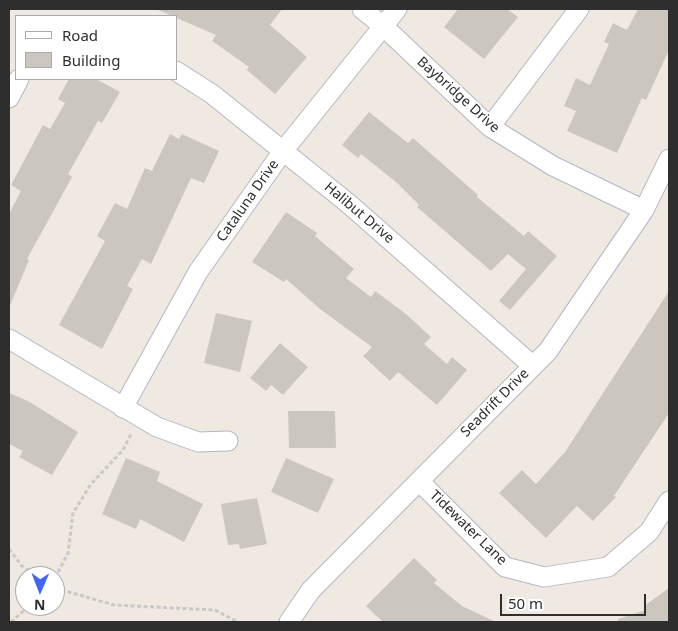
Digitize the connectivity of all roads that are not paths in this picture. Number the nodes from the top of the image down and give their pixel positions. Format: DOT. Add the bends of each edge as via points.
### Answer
graph roads {
  1 [pos="362,9"];
  2 [pos="397,9"];
  3 [pos="579,9"];
  4 [pos="382,26"];
  5 [pos="178,72"];
  6 [pos="18,80"];
  7 [pos="9,98"];
  8 [pos="490,127"];
  9 [pos="283,151"];
  10 [pos="669,160"];
  11 [pos="644,210"];
  12 [pos="9,339"];
  13 [pos="533,366"];
  14 [pos="131,413"];
  15 [pos="228,441"];
  16 [pos="419,481"];
  17 [pos="669,501"];
  18 [pos="289,622"];
  1 -- 4 [label="street, Baybridge Drive"];
  2 -- 4 [label="street, Cataluna Drive"];
  3 -- 8 [label="street"];
  4 -- 8 [label="street, Baybridge Drive"];
  4 -- 9 [label="street, Cataluna Drive"];
  5 -- 9 [label="street, Halibut Drive" via="212,94"];
  6 -- 7 [label="street"];
  8 -- 11 [label="street, Baybridge Drive" via="553,166"];
  9 -- 13 [label="street, Halibut Drive" via="350,204"];
  9 -- 14 [label="street, Cataluna Drive" via="198,272"];
  10 -- 11 [label="street, Seadrift Drive"];
  11 -- 13 [label="street, Seadrift Drive" via="548,351"];
  12 -- 14 [label="street"];
  13 -- 16 [label="street, Seadrift Drive"];
  14 -- 15 [label="street" via="198,442"];
  16 -- 17 [label="street, Tidewater Lane" via="505,567 544,577 608,567 649,532"];
  16 -- 18 [label="street, Seadrift Drive" via="311,590"];
}
